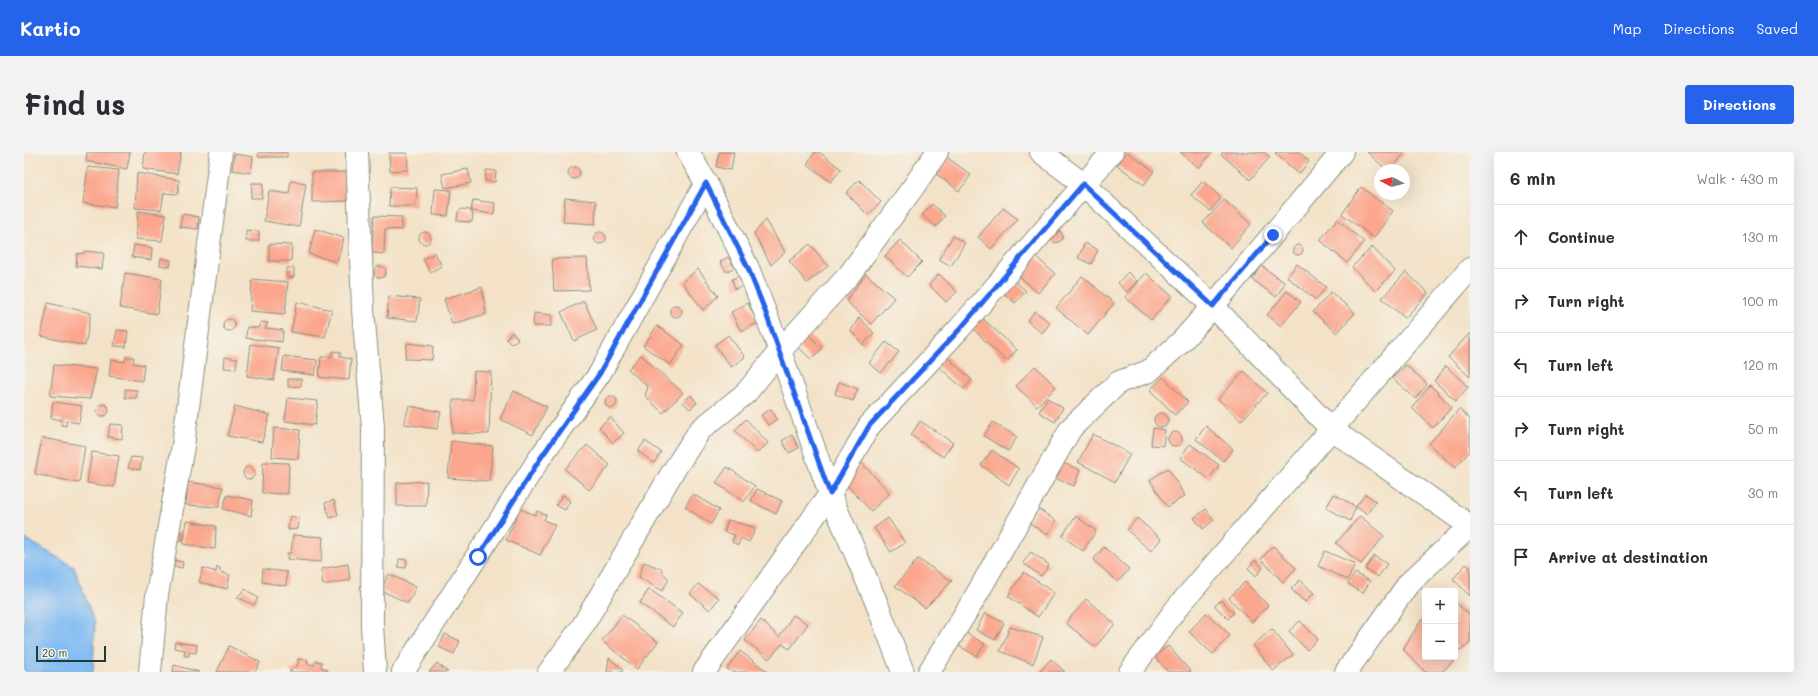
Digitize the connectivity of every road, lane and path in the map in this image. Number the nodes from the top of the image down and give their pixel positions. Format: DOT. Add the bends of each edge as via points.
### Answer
graph roads {
  1 [pos="221,152"];
  2 [pos="357,152"];
  3 [pos="688,152"];
  4 [pos="937,152"];
  5 [pos="1041,152"];
  6 [pos="1112,152"];
  7 [pos="1342,152"];
  8 [pos="706,183"];
  9 [pos="1083,184"];
  10 [pos="1470,269"];
  11 [pos="1213,306"];
  12 [pos="780,351"];
  13 [pos="1331,429"];
  14 [pos="830,494"];
  15 [pos="1470,526"];
  16 [pos="150,672"];
  17 [pos="375,672"];
  18 [pos="403,672"];
  19 [pos="549,672"];
  20 [pos="704,672"];
  21 [pos="903,672"];
  22 [pos="929,672"];
  23 [pos="1130,672"];
  24 [pos="1346,672"];
  1 -- 16 [label="street" via="183,446 157,595"];
  2 -- 17 [label="street" via="363,310 373,427 372,625"];
  3 -- 8 [label="street"];
  4 -- 12 [label="street" via="849,274"];
  5 -- 9 [label="street"];
  6 -- 9 [label="street"];
  7 -- 11 [label="street"];
  8 -- 12 [label="street" via="748,268"];
  8 -- 18 [label="street" via="600,373 540,459"];
  9 -- 11 [label="street"];
  9 -- 14 [label="street" via="960,329 869,426"];
  10 -- 13 [label="street"];
  11 -- 13 [label="street"];
  11 -- 22 [label="street" via="1181,342 1149,371 1119,382 1071,428 973,601"];
  12 -- 14 [label="street"];
  12 -- 19 [label="street" via="746,393 700,430 582,626"];
  13 -- 15 [label="street"];
  13 -- 23 [label="street" via="1176,609"];
  14 -- 20 [label="street"];
  14 -- 21 [label="street"];
  15 -- 24 [label="street" via="1409,583"];
}
